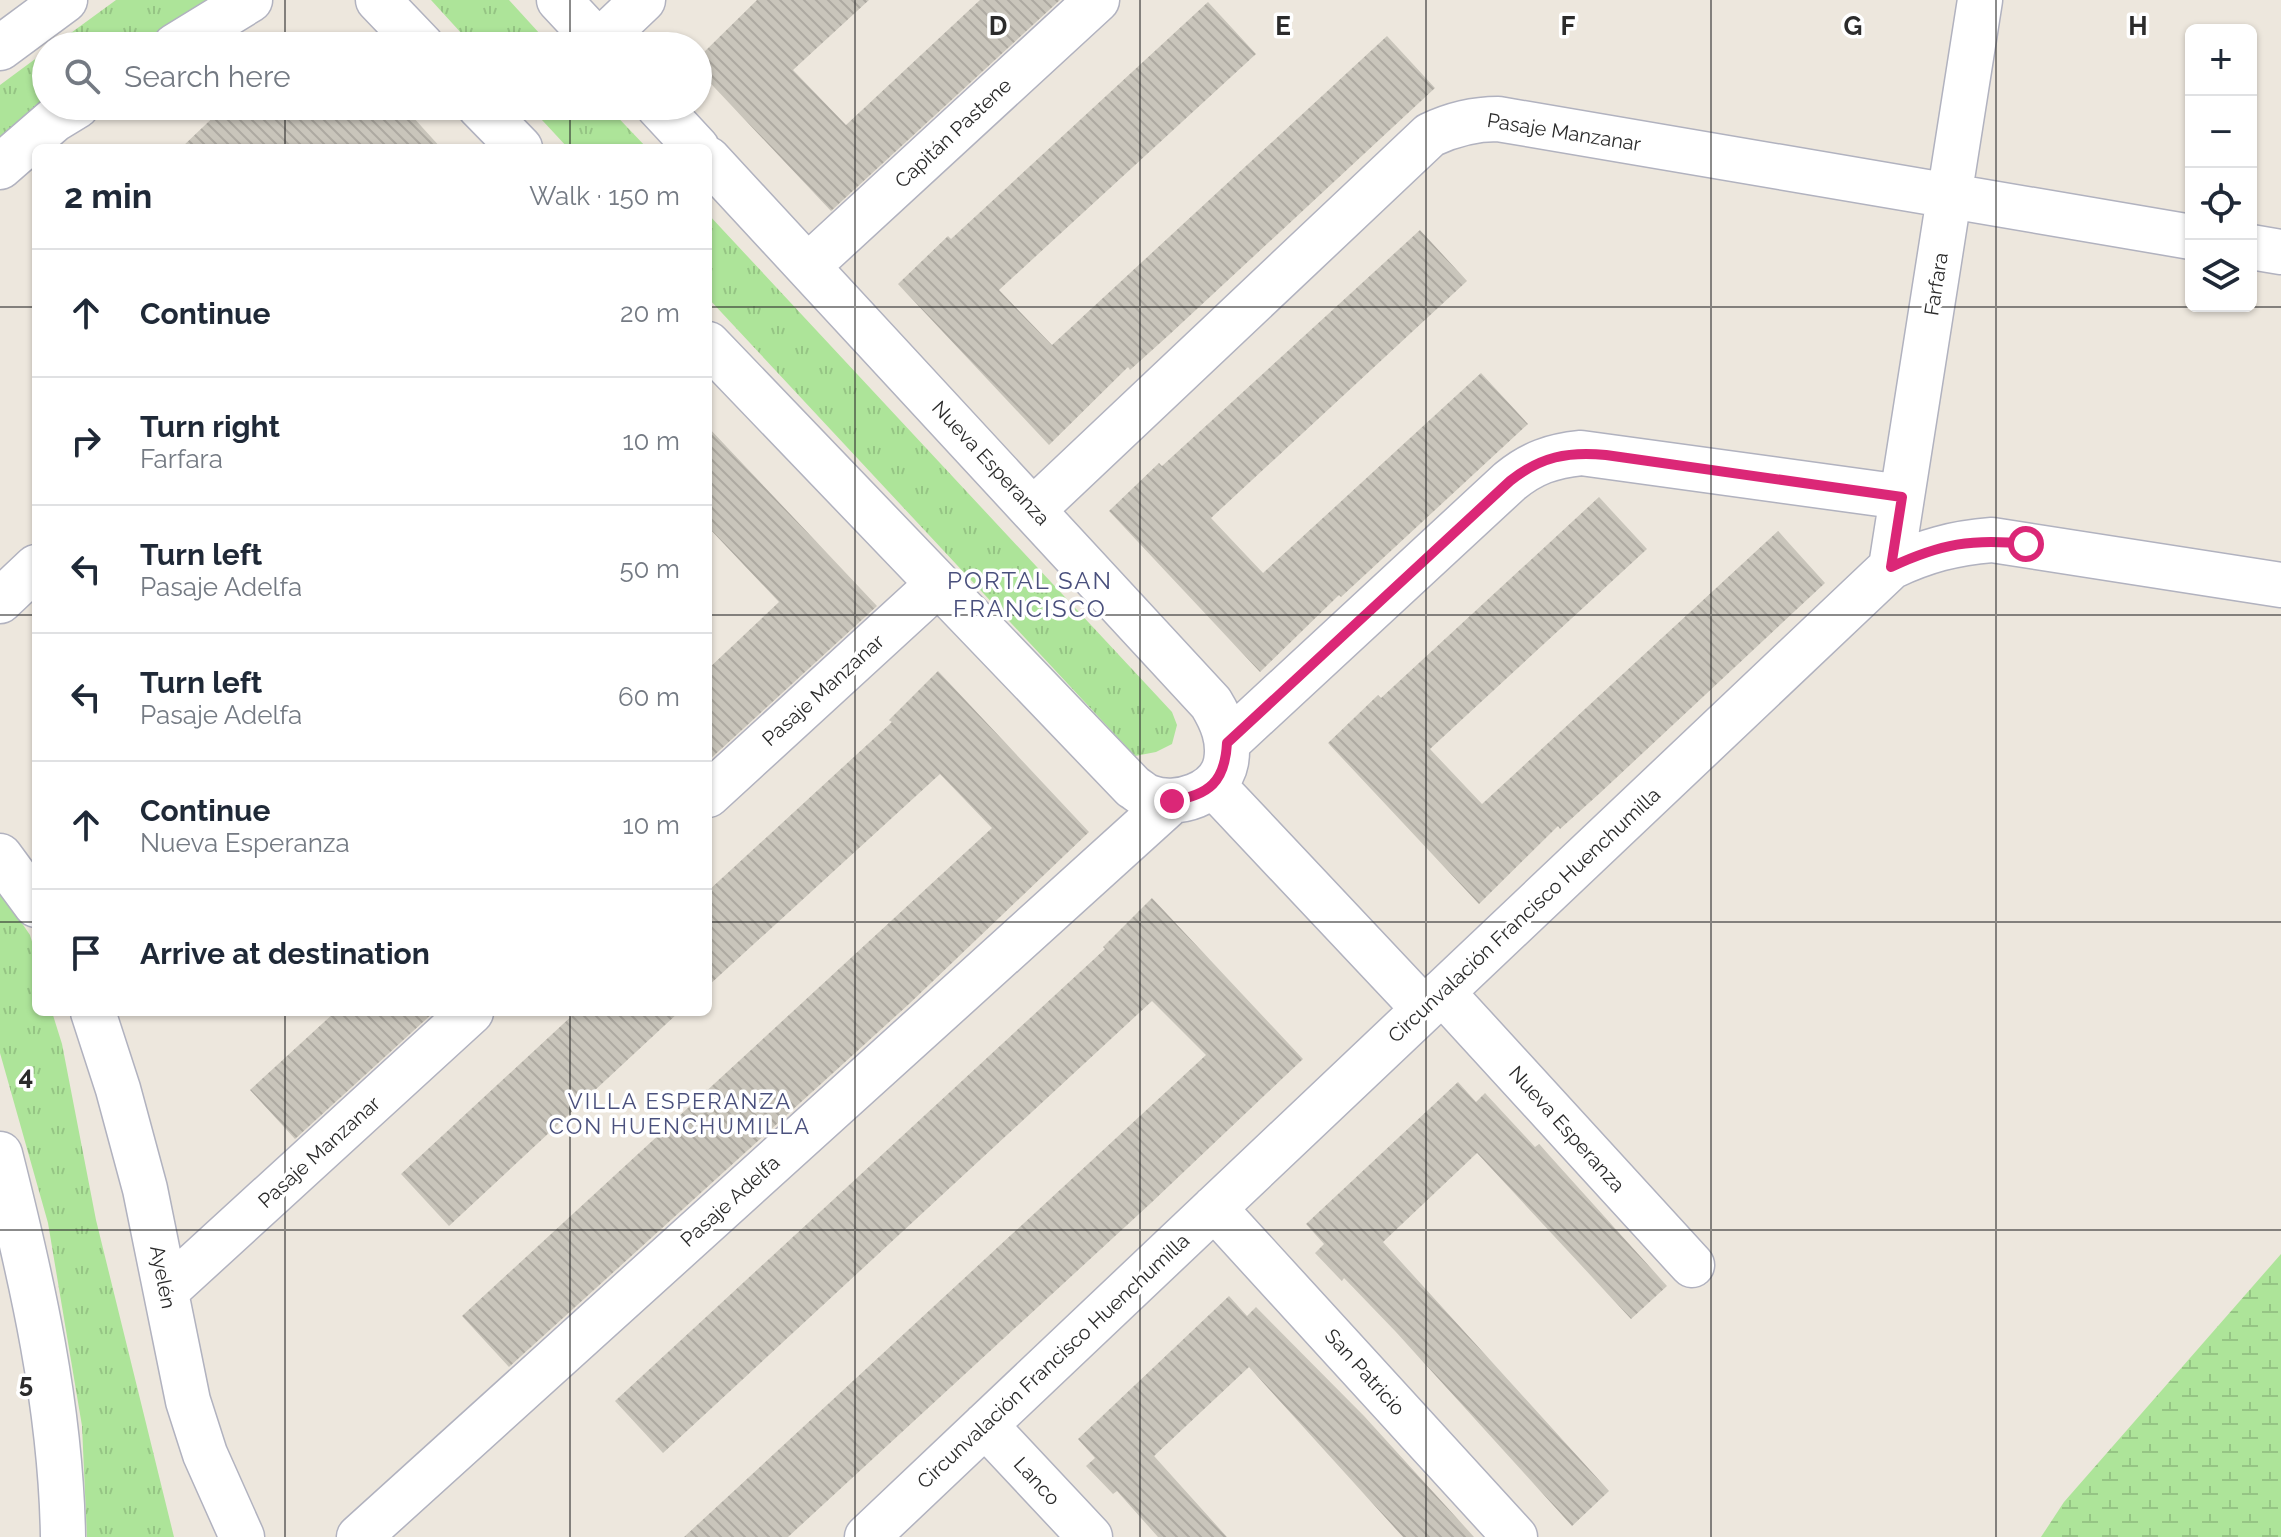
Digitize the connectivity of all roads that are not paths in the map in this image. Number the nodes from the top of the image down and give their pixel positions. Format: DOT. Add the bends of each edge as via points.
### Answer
graph roads {
  1 [pos="65,0"];
  2 [pos="250,0"];
  3 [pos="378,0"];
  4 [pos="559,0"];
  5 [pos="643,0"];
  6 [pos="1097,0"];
  7 [pos="1980,0"];
  8 [pos="198,32"];
  9 [pos="409,32"];
  10 [pos="589,32"];
  11 [pos="612,32"];
  12 [pos="0,48"];
  13 [pos="54,120"];
  14 [pos="671,120"];
  15 [pos="693,144"];
  16 [pos="712,163"];
  17 [pos="0,167"];
  18 [pos="1950,196"];
  19 [pos="2185,236"];
  20 [pos="2257,248"];
  21 [pos="2281,252"];
  22 [pos="808,266"];
  23 [pos="712,356"];
  24 [pos="1902,497"];
  25 [pos="1034,509"];
  26 [pos="1891,567"];
  27 [pos="32,571"];
  28 [pos="937,585"];
  29 [pos="2281,585"];
  30 [pos="0,601"];
  31 [pos="1227,743"];
  32 [pos="1213,785"];
  33 [pos="712,791"];
  34 [pos="1172,801"];
  35 [pos="0,856"];
  36 [pos="32,900"];
  37 [pos="1433,1001"];
  38 [pos="94,1016"];
  39 [pos="467,1016"];
  40 [pos="0,1154"];
  41 [pos="1214,1208"];
  42 [pos="1692,1265"];
  43 [pos="166,1291"];
  44 [pos="985,1425"];
  45 [pos="63,1537"];
  46 [pos="242,1537"];
  47 [pos="359,1537"];
  48 [pos="867,1537"];
  49 [pos="1090,1537"];
  50 [pos="1515,1537"];
  1 -- 12 [label="street"];
  2 -- 8 [label="street"];
  3 -- 9 [label="street"];
  4 -- 10 [label="street"];
  5 -- 11 [label="street"];
  6 -- 22 [label="street, Capitán Pastene"];
  7 -- 18 [label="street, Farfara"];
  13 -- 17 [label="street"];
  14 -- 15 [label="street"];
  16 -- 22 [label="street, Nueva Esperanza"];
  18 -- 19 [label="street, Pasaje Manzanar"];
  18 -- 24 [label="street, Farfara"];
  18 -- 25 [label="street, Pasaje Manzanar" via="1498,119 1451,124 1430,135"];
  20 -- 21 [label="street"];
  22 -- 25 [label="street, Nueva Esperanza"];
  23 -- 28 [label="street"];
  24 -- 26 [label="street, Farfara"];
  24 -- 31 [label="street" via="1581,453 1556,455 1510,481"];
  25 -- 31 [label="street, Nueva Esperanza" via="1211,703"];
  26 -- 29 [label="street, Circunvalación Francisco Huenchumilla" via="1922,552 1992,540"];
  26 -- 37 [label="street, Circunvalación Francisco Huenchumilla"];
  27 -- 30 [label="street"];
  28 -- 33 [label="street, Pasaje Manzanar"];
  28 -- 34 [label="street" via="1133,787 1148,797"];
  31 -- 32 [label="street" via="1226,765"];
  32 -- 34 [label="street" via="1195,797"];
  32 -- 37 [label="street, Nueva Esperanza"];
  34 -- 47 [label="street, Pasaje Adelfa"];
  35 -- 36 [label="street"];
  37 -- 41 [label="street, Circunvalación Francisco Huenchumilla"];
  37 -- 42 [label="street, Nueva Esperanza"];
  38 -- 43 [label="street, Ayelén" via="145,1189"];
  39 -- 43 [label="street, Pasaje Manzanar"];
  40 -- 45 [label="street" via="48,1371 62,1480"];
  41 -- 44 [label="street, Circunvalación Francisco Huenchumilla"];
  41 -- 50 [label="street, San Patricio"];
  43 -- 46 [label="street, Ayelén" via="188,1401"];
  44 -- 48 [label="street, Circunvalación Francisco Huenchumilla"];
  44 -- 49 [label="street, Lanco"];
}
